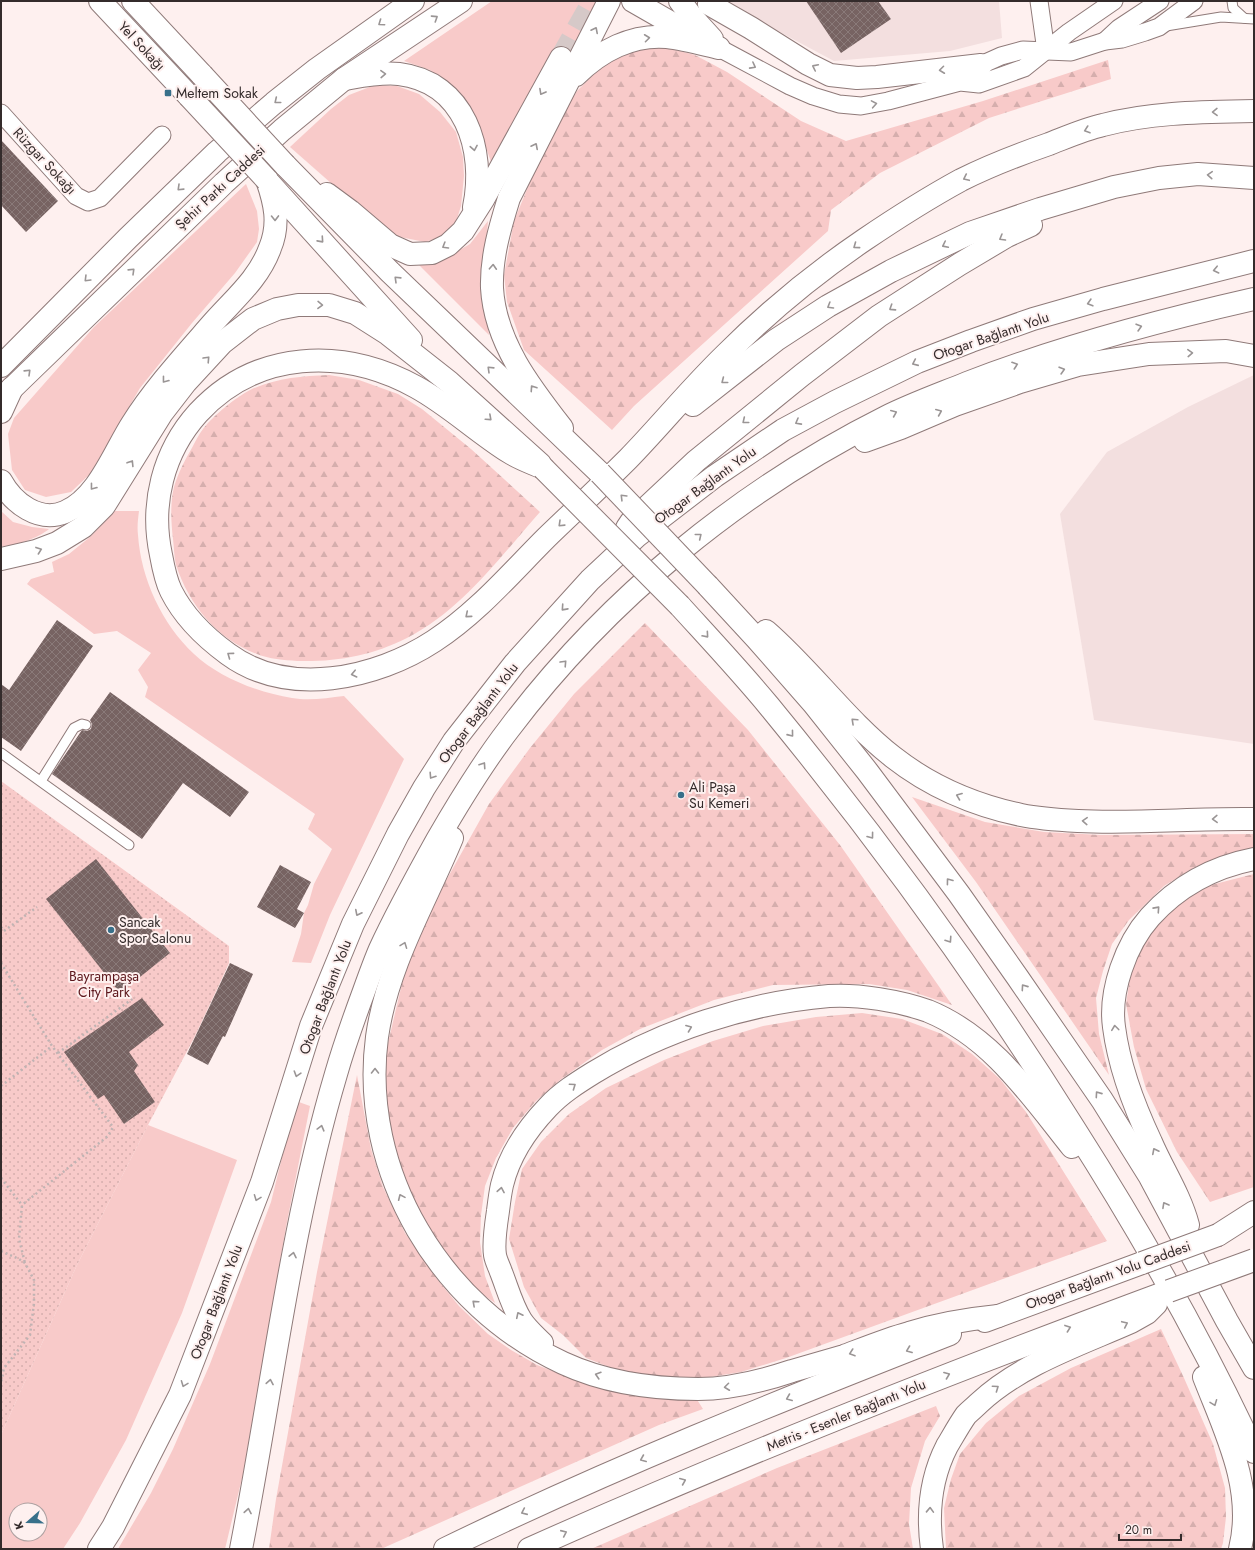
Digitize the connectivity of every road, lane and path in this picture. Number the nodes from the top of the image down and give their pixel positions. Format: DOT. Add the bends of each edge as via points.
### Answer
graph roads {
  1 [pos="100,1"];
  2 [pos="134,1"];
  3 [pos="413,1"];
  4 [pos="461,1"];
  5 [pos="609,1"];
  6 [pos="632,1"];
  7 [pos="680,1"];
  8 [pos="1039,1"];
  9 [pos="1114,1"];
  10 [pos="1160,1"];
  11 [pos="1194,1"];
  12 [pos="1232,1"];
  13 [pos="709,4"];
  14 [pos="1244,18"];
  15 [pos="1254,19"];
  16 [pos="1159,27"];
  17 [pos="1105,41"];
  18 [pos="719,48"];
  19 [pos="1046,52"];
  20 [pos="561,58"];
  21 [pos="981,65"];
  22 [pos="344,79"];
  23 [pos="960,82"];
  24 [pos="567,85"];
  25 [pos="1254,111"];
  26 [pos="1,113"];
  27 [pos="162,134"];
  28 [pos="285,165"];
  29 [pos="1251,178"];
  30 [pos="266,180"];
  31 [pos="1114,187"];
  32 [pos="472,218"];
  33 [pos="1254,261"];
  34 [pos="1254,299"];
  35 [pos="1254,356"];
  36 [pos="2,362"];
  37 [pos="450,382"];
  38 [pos="6,394"];
  39 [pos="1,412"];
  40 [pos="823,452"];
  41 [pos="629,458"];
  42 [pos="543,468"];
  43 [pos="600,473"];
  44 [pos="1,481"];
  45 [pos="1,558"];
  46 [pos="590,580"];
  47 [pos="708,586"];
  48 [pos="86,725"];
  49 [pos="1,753"];
  50 [pos="41,781"];
  51 [pos="462,798"];
  52 [pos="1254,819"];
  53 [pos="129,845"];
  54 [pos="1254,859"];
  55 [pos="37,907"];
  56 [pos="1,927"];
  57 [pos="1,963"];
  58 [pos="135,997"];
  59 [pos="52,1046"];
  60 [pos="58,1053"];
  61 [pos="1,1086"];
  62 [pos="1,1178"];
  63 [pos="1112,1187"];
  64 [pos="22,1205"];
  65 [pos="1254,1212"];
  66 [pos="1254,1222"];
  67 [pos="1218,1235"];
  68 [pos="1,1251"];
  69 [pos="1190,1252"];
  70 [pos="1254,1260"];
  71 [pos="25,1263"];
  72 [pos="1169,1291"];
  73 [pos="998,1316"];
  74 [pos="1227,1321"];
  75 [pos="1192,1325"];
  76 [pos="1254,1351"];
  77 [pos="565,1364"];
  78 [pos="1254,1368"];
  79 [pos="1,1383"];
  80 [pos="1254,1452"];
  81 [pos="99,1549"];
  82 [pos="241,1549"];
  83 [pos="445,1549"];
  84 [pos="529,1549"];
  85 [pos="932,1549"];
  86 [pos="1240,1549"];
  1 -- 30 [label="main road, Yel Sokağı, bridge"];
  2 -- 28 [label="main road, Yel Sokağı, bridge"];
  3 -- 36 [label="main road, Şehir Parkı Caddesi, one-way" via="317,69 217,152"];
  22 -- 4 [label="main road, Şehir Parkı Caddesi, one-way"];
  24 -- 5 [label="main road, one-way"];
  6 -- 18 [label="main road" via="681,30"];
  7 -- 18 [label="main road"];
  8 -- 19 [label="street"];
  9 -- 19 [label="street" via="1069,32"];
  10 -- 17 [label="street" via="1119,28"];
  11 -- 16 [label="street"];
  12 -- 14 [label="lane" via="1233,8"];
  21 -- 13 [label="main road, one-way" via="877,77 830,75"];
  14 -- 15 [label="lane"];
  14 -- 16 [label="lane" via="1221,17"];
  16 -- 17 [label="street" via="1122,39"];
  17 -- 19 [label="street" via="1071,52"];
  18 -- 23 [label="street, one-way" via="790,86 839,104 861,106"];
  24 -- 18 [label="main road, one-way" via="586,65 605,52 646,37 667,37"];
  19 -- 21 [label="street" via="1023,50"];
  19 -- 23 [label="street" via="1024,68 980,84"];
  20 -- 32 [label="main road, one-way"];
  21 -- 23 [label="street"];
  22 -- 32 [label="main road, one-way" via="399,74 432,84 445,93 466,121 473,140 478,191"];
  38 -- 22 [label="main road, Şehir Parkı Caddesi, one-way" via="224,182"];
  43 -- 24 [label="main road, one-way" via="534,391 508,350 498,321 492,288 494,255 508,198"];
  25 -- 41 [label="main road, one-way" via="1190,112 1102,125 1020,154 963,179 863,241 794,292 725,355"];
  26 -- 27 [label="street, Rüzgar Sokağı" via="76,196 88,202 100,198"];
  32 -- 28 [label="main road, one-way" via="448,245 432,253 410,254 390,245 350,211"];
  43 -- 28 [label="main road, one-way" via="390,272"];
  29 -- 31 [label="main road, one-way" via="1198,174 1159,178"];
  30 -- 37 [label="main road, Yel Sokağı, one-way"];
  30 -- 44 [label="main road, one-way" via="274,201 275,224 271,247 262,267 144,407 105,471 79,504 52,516 29,511 8,493"];
  31 -- 41 [label="main road, one-way" via="970,233 891,271 828,306 776,340"];
  31 -- 46 [label="main road, one-way" via="1007,236 879,316 696,461 631,522"];
  33 -- 46 [label="main road, Otogar Bağlantı Yolu, one-way" via="1033,319 971,340 879,380 783,430 715,476 636,536"];
  40 -- 34 [label="main road, one-way" via="888,416 992,373 1148,325"];
  40 -- 35 [label="main road, one-way" via="876,437 955,405 1078,365 1149,354 1226,351"];
  37 -- 42 [label="main road, one-way"];
  45 -- 37 [label="main road, one-way" via="36,552 83,527 104,506 162,413 186,382 222,343 253,319 277,309 298,305 329,305 355,313 388,334"];
  38 -- 39 [label="main road"];
  51 -- 40 [label="main road, one-way" via="509,729 550,678 624,600 708,528 783,476"];
  41 -- 42 [label="main road, one-way" via="490,596 454,626 410,654 338,678 301,680 267,674 240,663 211,641 189,618 171,590 161,558 157,529 158,497 172,452 184,432 195,416 215,396 238,380 264,368 289,362 310,360 347,363 387,373 419,388 513,455"];
  42 -- 63 [label="main road, one-way, bridge" via="680,606 768,704 940,927 1038,1070"];
  47 -- 43 [label="main road, one-way, bridge"];
  46 -- 81 [label="main road, Otogar Bağlantı Yolu, one-way" via="514,663 454,741 424,788 379,872 353,924 312,1026 262,1182 180,1395 113,1527"];
  52 -- 47 [label="main road, one-way" via="1106,822 1057,820 1022,816 989,808 946,791 922,778 892,756 846,713 778,641"];
  69 -- 47 [label="main road, one-way" via="1150,1177 1102,1100 959,894 813,703"];
  48 -- 50 [label="lane" via="74,728"];
  49 -- 50 [label="lane"];
  50 -- 53 [label="lane"];
  77 -- 51 [label="main road, one-way" via="538,1351 498,1323 453,1281 430,1251 411,1219 396,1185 376,1106 375,1068 382,1011 403,947 452,836"];
  82 -- 51 [label="main road, one-way" via="286,1289 317,1142 336,1072 378,952 414,879"];
  69 -- 54 [label="main road, one-way" via="1191,1234 1184,1209 1151,1142 1122,1066 1114,1026 1114,995 1131,946 1143,925 1162,904 1199,878 1219,868"];
  55 -- 56 [label="path" via="4,931"];
  57 -- 59 [label="path"];
  58 -- 60 [label="path"];
  59 -- 60 [label="path"];
  59 -- 61 [label="path"];
  60 -- 64 [label="path" via="113,1127 108,1136"];
  62 -- 64 [label="path"];
  63 -- 75 [label="main road"];
  77 -- 63 [label="main road, one-way" via="545,1347 521,1320 495,1255 496,1223 502,1186 512,1155 548,1106 571,1087 638,1049 706,1021 763,1006 830,996 865,997 927,1011 954,1024 981,1043 1005,1065 1077,1154"];
  64 -- 71 [label="path" via="19,1239"];
  65 -- 67 [label="main road"];
  66 -- 67 [label="main road"];
  67 -- 73 [label="main road, Otogar Bağlantı Yolu Caddesi, bridge"];
  68 -- 71 [label="path"];
  69 -- 74 [label="main road"];
  70 -- 72 [label="main road, bridge"];
  71 -- 79 [label="path" via="34,1280 30,1335 4,1368"];
  84 -- 72 [label="main road, Metris - Esenler Bağlantı Yolu, one-way" via="798,1433"];
  85 -- 72 [label="main road, one-way" via="929,1530 930,1496 938,1463 967,1414 990,1393 1024,1370 1131,1322 1147,1313"];
  73 -- 77 [label="main road, one-way" via="958,1320 910,1332 841,1357 771,1378 723,1387 671,1388 633,1383 604,1377"];
  73 -- 83 [label="main road, one-way" via="865,1367 616,1471"];
  74 -- 76 [label="main road"];
  74 -- 78 [label="main road"];
  75 -- 80 [label="main road"];
  75 -- 86 [label="main road, one-way" via="1200,1365 1240,1476 1244,1511"];
}
